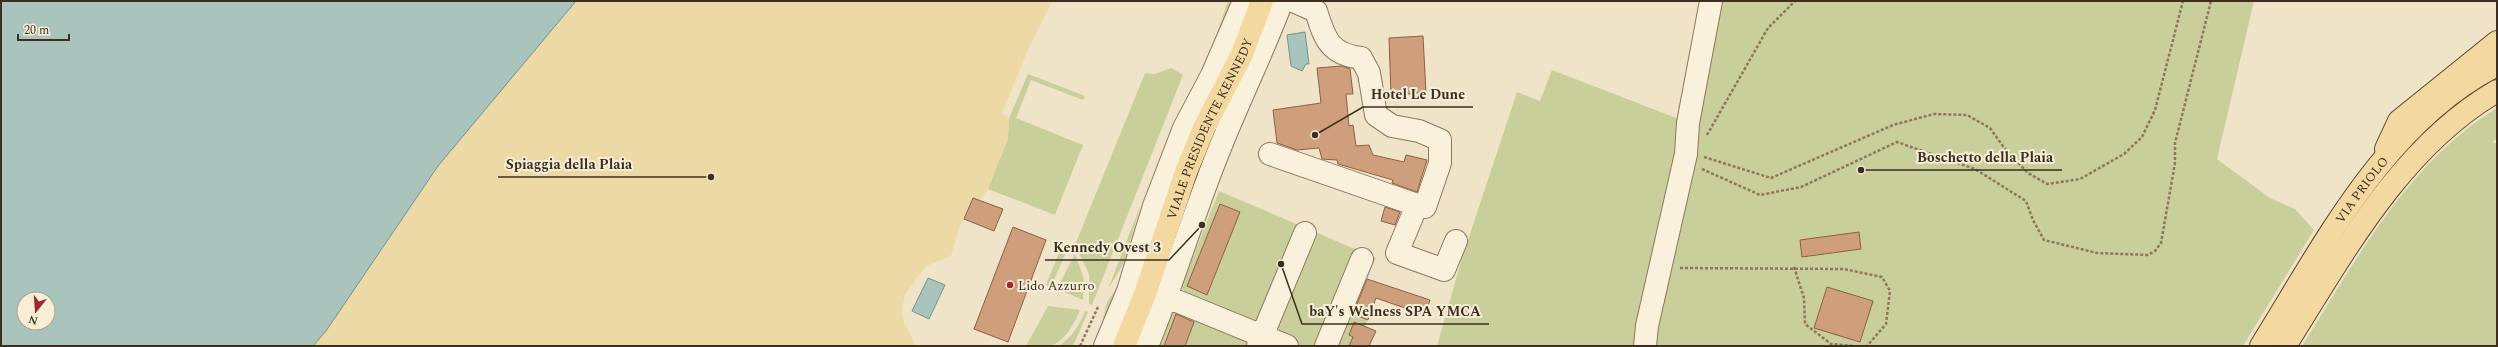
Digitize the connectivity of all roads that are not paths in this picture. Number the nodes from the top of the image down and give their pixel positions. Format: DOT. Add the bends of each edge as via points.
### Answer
graph roads {
  1 [pos="1244,1"];
  2 [pos="1262,1"];
  3 [pos="1282,1"];
  4 [pos="1293,1"];
  5 [pos="1711,1"];
  6 [pos="2497,42"];
  7 [pos="2497,65"];
  8 [pos="2497,91"];
  9 [pos="1270,154"];
  10 [pos="2376,170"];
  11 [pos="1417,205"];
  12 [pos="1305,233"];
  13 [pos="1456,241"];
  14 [pos="1362,259"];
  15 [pos="1168,297"];
  16 [pos="1260,341"];
  17 [pos="1104,346"];
  18 [pos="1124,346"];
  19 [pos="1147,346"];
  20 [pos="1287,346"];
  21 [pos="1326,346"];
  22 [pos="1645,346"];
  23 [pos="2261,346"];
  24 [pos="2285,346"];
  1 -- 17 [label="street" via="1212,75 1184,128 1154,206 1128,291"];
  2 -- 18 [label="main road, VIALE PRESIDENTE KENNEDY" via="1242,54 1204,128 1186,172 1145,294"];
  3 -- 15 [label="street" via="1222,144"];
  4 -- 11 [label="street" via="1316,11 1325,40 1339,52 1344,56 1361,58 1369,74 1376,115 1392,126 1419,131 1440,140 1440,163 1425,207"];
  5 -- 22 [label="street" via="1690,112 1686,154 1647,326"];
  6 -- 10 [label="main road" via="2399,121"];
  7 -- 10 [label="main road, VIA PRIOLO" via="2454,92 2421,121"];
  8 -- 24 [label="main road, VIA PRIOLO" via="2480,100 2414,160 2354,237"];
  9 -- 11 [label="street"];
  10 -- 23 [label="main road, VIA PRIOLO" via="2344,213"];
  11 -- 13 [label="street" via="1397,253 1444,270"];
  12 -- 16 [label="street"];
  14 -- 21 [label="street"];
  15 -- 16 [label="street"];
  15 -- 19 [label="street"];
  16 -- 20 [label="street"];
}
